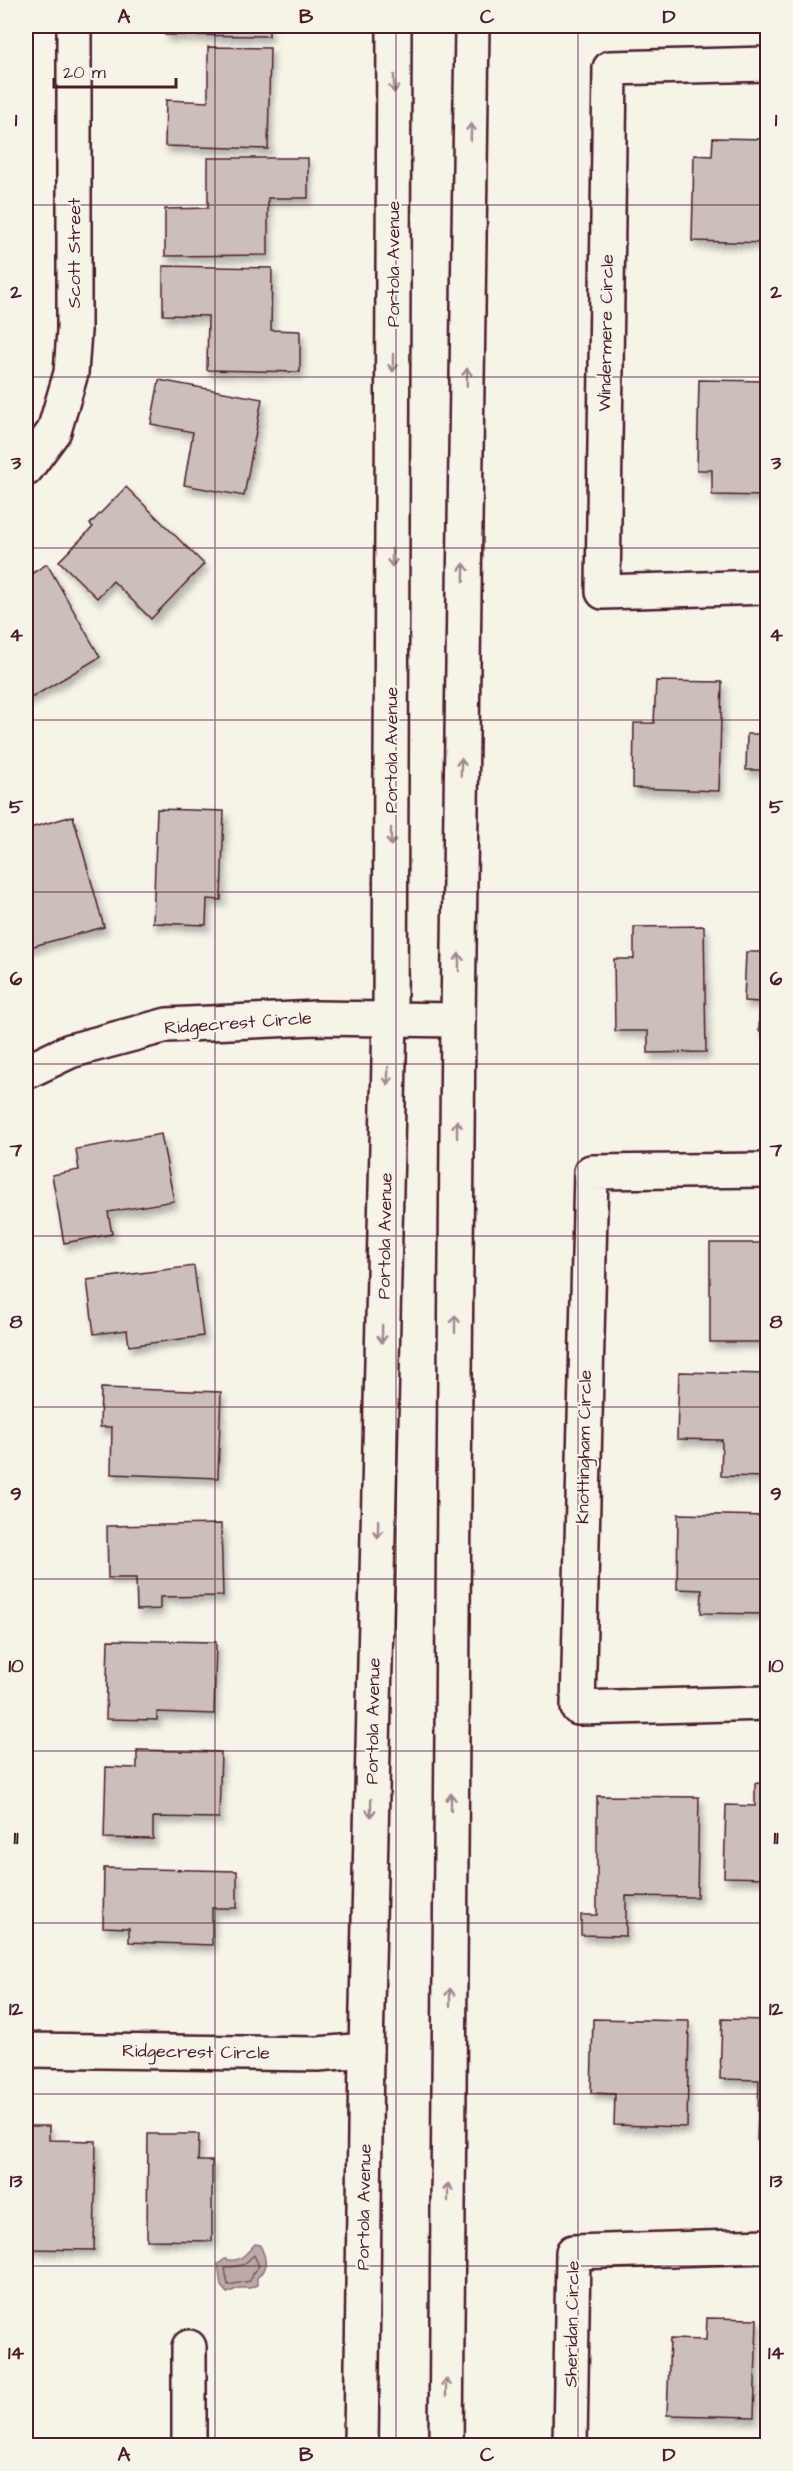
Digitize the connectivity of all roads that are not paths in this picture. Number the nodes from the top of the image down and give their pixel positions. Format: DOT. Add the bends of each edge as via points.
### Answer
graph roads {
  1 [pos="74,26"];
  2 [pos="394,26"];
  3 [pos="472,26"];
  4 [pos="768,64"];
  5 [pos="26,469"];
  6 [pos="768,587"];
  7 [pos="390,1017"];
  8 [pos="458,1020"];
  9 [pos="26,1072"];
  10 [pos="768,1170"];
  11 [pos="768,1703"];
  12 [pos="26,2050"];
  13 [pos="366,2050"];
  14 [pos="768,2246"];
  15 [pos="189,2347"];
  16 [pos="189,2445"];
  17 [pos="361,2445"];
  18 [pos="446,2445"];
  19 [pos="570,2445"];
  1 -- 5 [label="main road, Scott Street" via="71,373 54,431"];
  2 -- 7 [label="main road, Portola Avenue, one-way"];
  8 -- 3 [label="main road, one-way"];
  4 -- 6 [label="main road, Windermere Circle" via="610,68 603,592"];
  7 -- 8 [label="main road, Ridgecrest Circle"];
  7 -- 9 [label="main road, Ridgecrest Circle" via="167,1026 70,1051"];
  7 -- 13 [label="main road, Portola Avenue, one-way"];
  18 -- 8 [label="main road, one-way"];
  10 -- 11 [label="main road, Knottingham Circle" via="591,1172 578,1708"];
  12 -- 13 [label="main road, Ridgecrest Circle" via="318,2054"];
  13 -- 17 [label="main road, Portola Avenue"];
  14 -- 19 [label="main road, Sheridan Circle" via="573,2252"];
  15 -- 16 [label="main road"];
}
